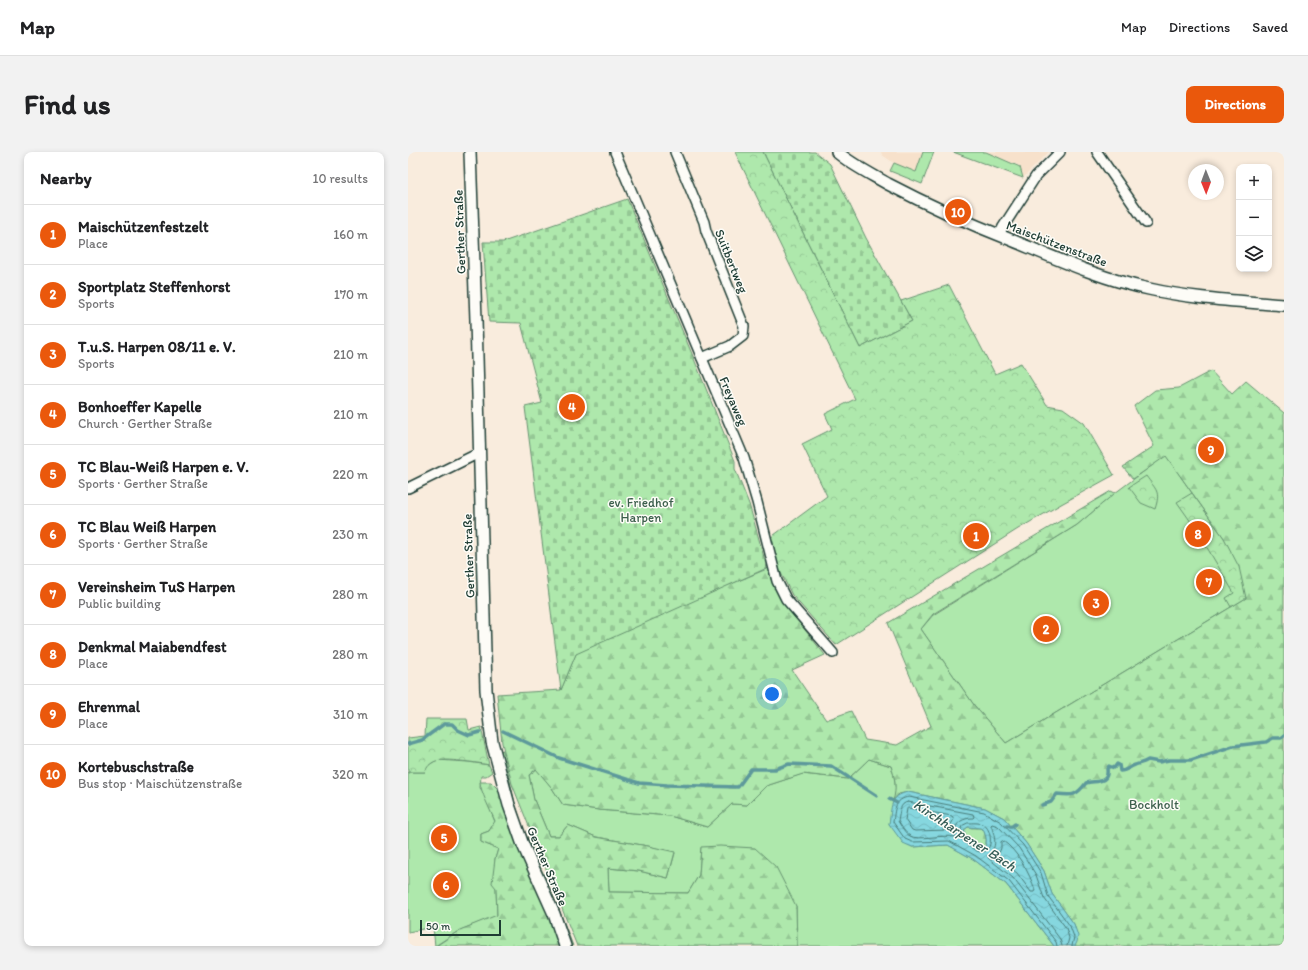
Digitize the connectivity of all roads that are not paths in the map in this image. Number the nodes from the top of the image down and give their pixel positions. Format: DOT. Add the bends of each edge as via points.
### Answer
graph roads {
  1 [pos="470,152"];
  2 [pos="615,152"];
  3 [pos="675,152"];
  4 [pos="837,152"];
  5 [pos="1060,152"];
  6 [pos="1097,152"];
  7 [pos="1146,223"];
  8 [pos="999,235"];
  9 [pos="1284,305"];
  10 [pos="702,358"];
  11 [pos="479,453"];
  12 [pos="408,488"];
  13 [pos="833,652"];
  14 [pos="565,946"];
  1 -- 11 [label="street, Gerther Straße"];
  2 -- 10 [label="street, Freyaweg"];
  3 -- 10 [label="street, Suitbertweg" via="744,326 743,336 730,346"];
  4 -- 8 [label="street, Maischützenstraße" via="878,178 940,211"];
  5 -- 8 [label="street" via="1036,176"];
  6 -- 7 [label="street"];
  8 -- 9 [label="street, Maischützenstraße" via="1130,285 1177,294"];
  10 -- 13 [label="street, Freyaweg" via="744,458 777,581 786,600"];
  11 -- 12 [label="street"];
  11 -- 14 [label="street, Gerther Straße" via="486,690 492,742 516,826"];
}
